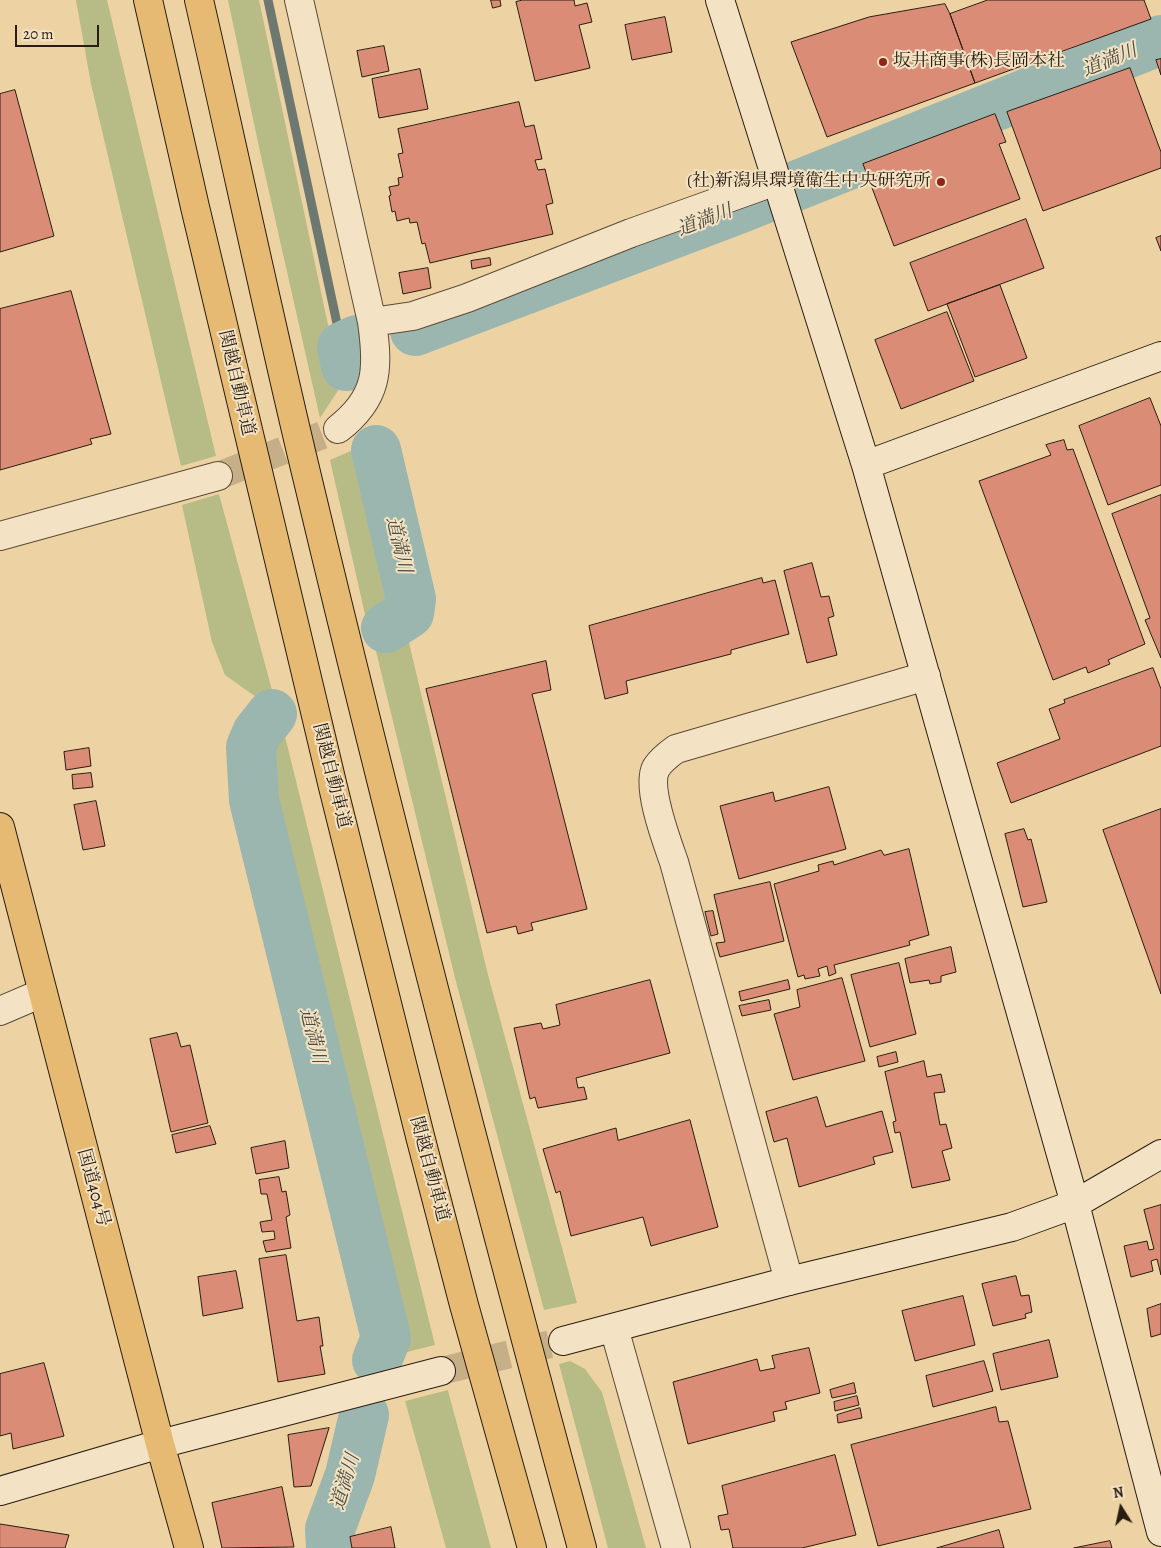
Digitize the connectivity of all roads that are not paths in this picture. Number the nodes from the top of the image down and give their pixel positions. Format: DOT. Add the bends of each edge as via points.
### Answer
graph roads {
  1 [pos="148,0"];
  2 [pos="199,0"];
  3 [pos="299,0"];
  4 [pos="720,0"];
  5 [pos="776,181"];
  6 [pos="372,322"];
  7 [pos="1161,356"];
  8 [pos="338,429"];
  9 [pos="866,465"];
  10 [pos="218,476"];
  11 [pos="0,536"];
  12 [pos="926,676"];
  13 [pos="0,827"];
  14 [pos="42,993"];
  15 [pos="0,1011"];
  16 [pos="1161,1154"];
  17 [pos="1075,1204"];
  18 [pos="789,1281"];
  19 [pos="614,1328"];
  20 [pos="563,1341"];
  21 [pos="441,1371"];
  22 [pos="160,1444"];
  23 [pos="0,1491"];
  24 [pos="1161,1532"];
  25 [pos="190,1548"];
  26 [pos="532,1548"];
  27 [pos="582,1548"];
  28 [pos="676,1548"];
  1 -- 26 [label="highway, 関越自動車道" via="360,894 435,1193"];
  2 -- 27 [label="highway" via="308,482 382,782 462,1101"];
  3 -- 6 [label="street"];
  4 -- 5 [label="street"];
  5 -- 6 [label="street" via="631,233 467,298 413,316"];
  5 -- 9 [label="street"];
  6 -- 8 [label="street" via="376,366 367,399"];
  7 -- 9 [label="street"];
  9 -- 12 [label="street"];
  10 -- 11 [label="street"];
  12 -- 17 [label="street"];
  12 -- 18 [label="street" via="676,749 655,769 653,784 657,809"];
  13 -- 14 [label="highway, 国道404号"];
  14 -- 15 [label="street"];
  14 -- 22 [label="highway, 国道404号"];
  16 -- 17 [label="street"];
  17 -- 18 [label="street" via="1012,1227"];
  17 -- 24 [label="street"];
  18 -- 19 [label="street"];
  19 -- 20 [label="street"];
  19 -- 28 [label="street"];
  21 -- 22 [label="street"];
  22 -- 23 [label="street"];
  22 -- 25 [label="highway, 国道404号"];
}
